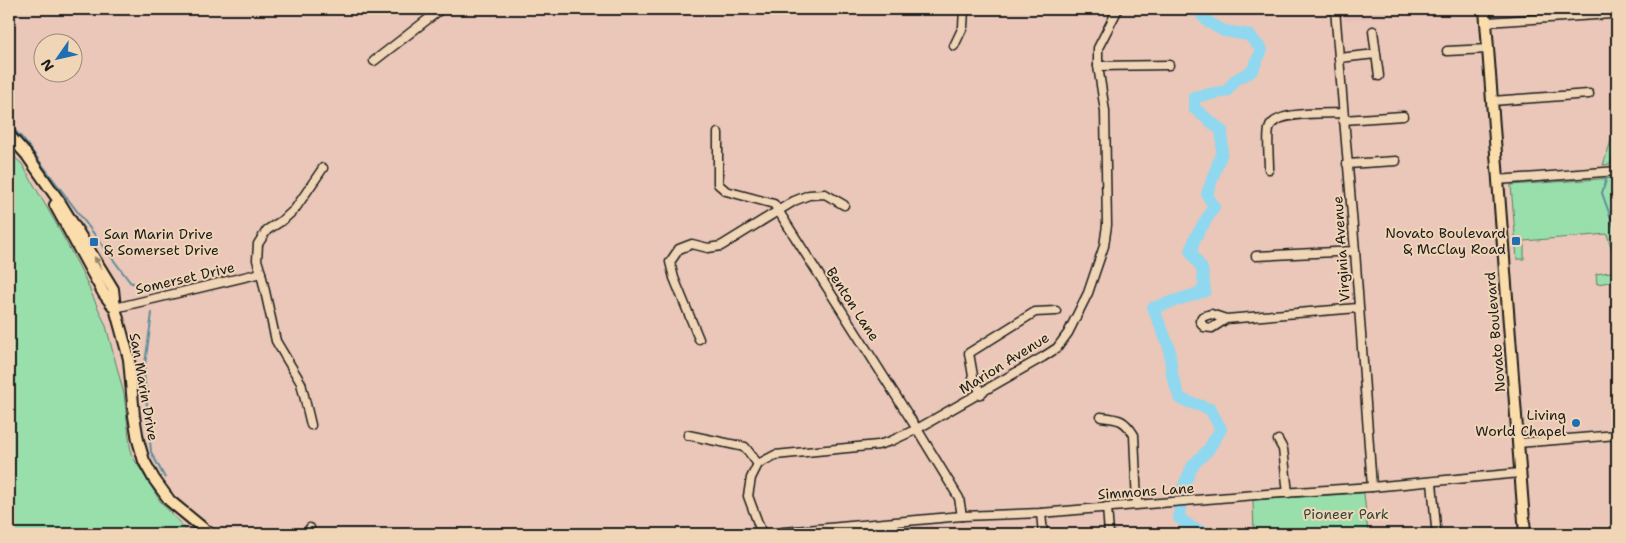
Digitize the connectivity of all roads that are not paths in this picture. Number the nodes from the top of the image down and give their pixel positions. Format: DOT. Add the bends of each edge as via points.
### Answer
graph roads {
  1 [pos="441,9"];
  2 [pos="964,9"];
  3 [pos="1118,9"];
  4 [pos="1335,9"];
  5 [pos="1485,9"];
  6 [pos="1611,14"];
  7 [pos="1487,22"];
  8 [pos="1373,31"];
  9 [pos="954,46"];
  10 [pos="1488,49"];
  11 [pos="1447,51"];
  12 [pos="1376,54"];
  13 [pos="1339,58"];
  14 [pos="374,61"];
  15 [pos="1169,65"];
  16 [pos="1098,66"];
  17 [pos="1379,76"];
  18 [pos="1589,94"];
  19 [pos="1492,100"];
  20 [pos="1343,116"];
  21 [pos="1403,116"];
  22 [pos="718,133"];
  23 [pos="9,135"];
  24 [pos="9,142"];
  25 [pos="1396,161"];
  26 [pos="1348,164"];
  27 [pos="323,168"];
  28 [pos="1270,169"];
  29 [pos="1617,171"];
  30 [pos="1497,180"];
  31 [pos="844,205"];
  32 [pos="778,211"];
  33 [pos="1355,251"];
  34 [pos="1256,256"];
  35 [pos="262,273"];
  36 [pos="115,308"];
  37 [pos="1358,308"];
  38 [pos="1056,311"];
  39 [pos="1226,319"];
  40 [pos="699,339"];
  41 [pos="981,394"];
  42 [pos="1101,417"];
  43 [pos="311,425"];
  44 [pos="918,429"];
  45 [pos="688,435"];
  46 [pos="1617,435"];
  47 [pos="1278,440"];
  48 [pos="1518,443"];
  49 [pos="758,464"];
  50 [pos="1520,472"];
  51 [pos="1432,482"];
  52 [pos="1372,487"];
  53 [pos="1288,493"];
  54 [pos="1137,504"];
  55 [pos="1107,507"];
  56 [pos="1042,513"];
  57 [pos="962,516"];
  58 [pos="1436,527"];
  59 [pos="842,531"];
  60 [pos="210,534"];
  61 [pos="762,534"];
  62 [pos="774,534"];
  63 [pos="1043,534"];
  64 [pos="1109,534"];
  65 [pos="1525,534"];
  1 -- 14 [label="street"];
  2 -- 9 [label="street" via="963,27"];
  3 -- 16 [label="street, Marion Avenue" via="1098,48"];
  4 -- 13 [label="street, Virginia Avenue"];
  5 -- 7 [label="main road, Novato Boulevard"];
  6 -- 7 [label="street"];
  7 -- 10 [label="main road, Novato Boulevard"];
  8 -- 12 [label="street"];
  10 -- 11 [label="street"];
  10 -- 19 [label="main road, Novato Boulevard"];
  12 -- 13 [label="street"];
  12 -- 17 [label="street"];
  13 -- 20 [label="street, Virginia Avenue"];
  15 -- 16 [label="street"];
  16 -- 41 [label="street, Marion Avenue" via="1105,112 1107,225 1096,274 1068,333 1057,348"];
  18 -- 19 [label="street"];
  19 -- 30 [label="main road, Novato Boulevard"];
  20 -- 21 [label="street"];
  20 -- 26 [label="street, Virginia Avenue"];
  20 -- 28 [label="street" via="1285,116 1276,119 1269,127"];
  22 -- 32 [label="street, Benton Lane" via="718,184 726,191 774,204"];
  36 -- 23 [label="main road, San Marin Drive, one-way" via="113,289 88,246 26,154"];
  24 -- 36 [label="main road, San Marin Drive" via="53,202"];
  25 -- 26 [label="street"];
  26 -- 33 [label="street, Virginia Avenue"];
  27 -- 35 [label="street" via="295,209 262,237 257,260"];
  29 -- 30 [label="street"];
  30 -- 48 [label="main road, Novato Boulevard"];
  31 -- 32 [label="street" via="825,194 809,195"];
  32 -- 40 [label="street" via="721,246 708,248 692,244 679,249 670,262"];
  32 -- 44 [label="street, Benton Lane"];
  33 -- 34 [label="street"];
  33 -- 37 [label="street, Virginia Avenue"];
  35 -- 36 [label="street, Somerset Drive"];
  35 -- 43 [label="street" via="276,341 301,383"];
  36 -- 60 [label="main road, San Marin Drive" via="129,359 134,416 144,461 170,501"];
  37 -- 39 [label="street"];
  37 -- 52 [label="street, Virginia Avenue"];
  38 -- 41 [label="street" via="1035,312 969,353 973,376"];
  41 -- 44 [label="street, Marion Avenue"];
  42 -- 54 [label="street" via="1120,419 1134,435"];
  44 -- 49 [label="street, Marion Avenue" via="878,445 775,455"];
  44 -- 57 [label="street, Benton Lane" via="959,498"];
  45 -- 49 [label="street" via="745,447"];
  46 -- 48 [label="street"];
  47 -- 53 [label="street" via="1283,449"];
  48 -- 50 [label="main road, Novato Boulevard"];
  49 -- 61 [label="street" via="751,478 748,496"];
  50 -- 51 [label="street, Simmons Lane"];
  50 -- 65 [label="main road, Novato Boulevard"];
  51 -- 52 [label="street, Simmons Lane"];
  51 -- 58 [label="street"];
  52 -- 53 [label="street, Simmons Lane"];
  53 -- 54 [label="street, Simmons Lane"];
  54 -- 55 [label="street, Simmons Lane"];
  55 -- 56 [label="street, Simmons Lane"];
  55 -- 64 [label="street"];
  56 -- 57 [label="street, Simmons Lane"];
  56 -- 63 [label="street"];
  57 -- 59 [label="street, Simmons Lane"];
  59 -- 62 [label="street, Simmons Lane"];
}
